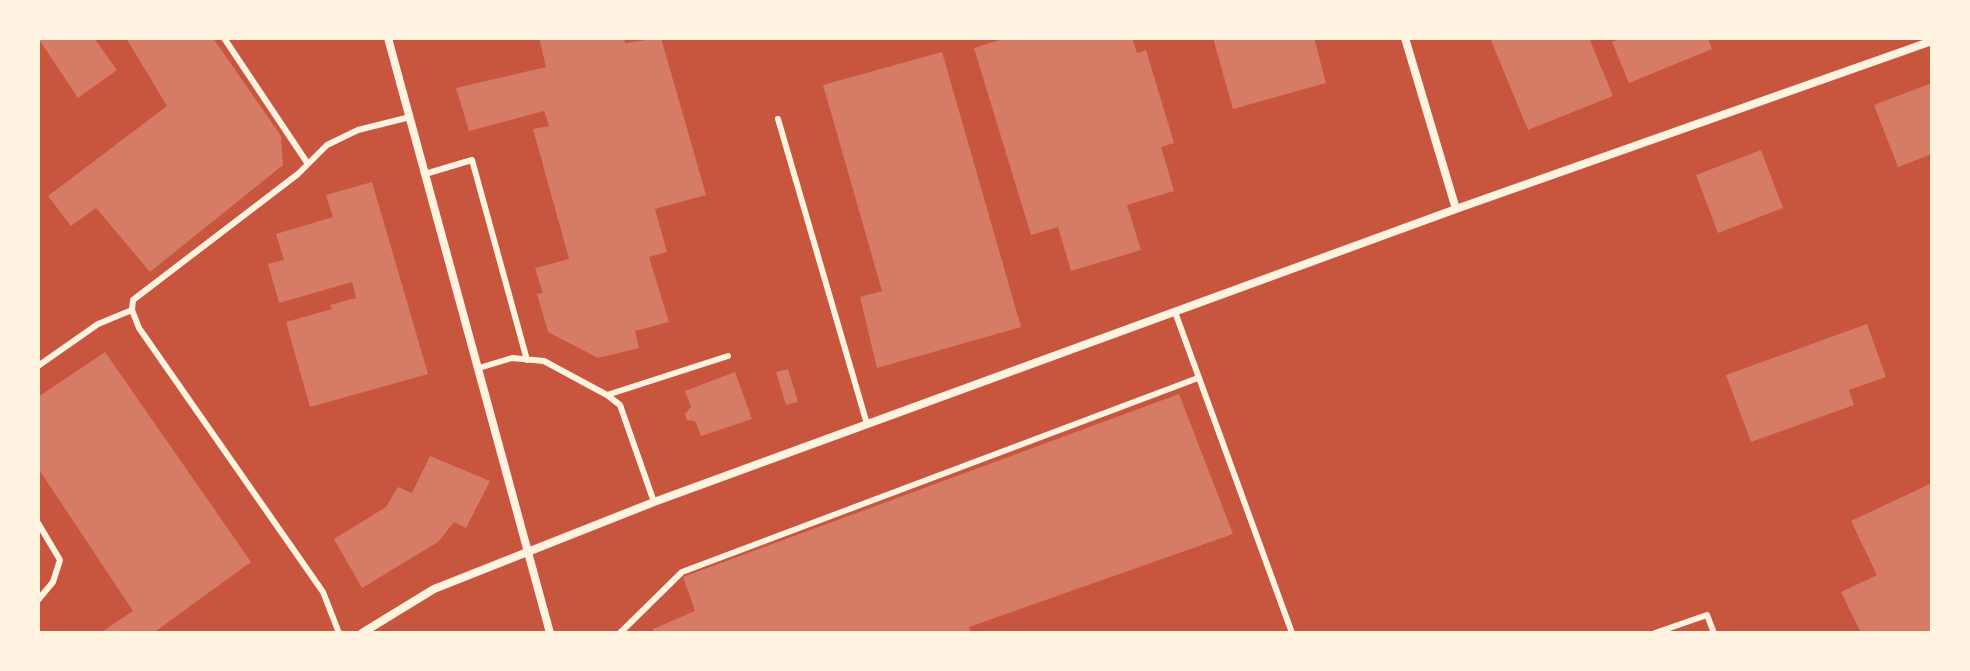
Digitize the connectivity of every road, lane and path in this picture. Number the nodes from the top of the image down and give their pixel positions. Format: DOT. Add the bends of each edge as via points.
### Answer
graph roads {
  1 [pos="224,38"];
  2 [pos="388,38"];
  3 [pos="1405,38"];
  4 [pos="1932,41"];
  5 [pos="410,117"];
  6 [pos="778,119"];
  7 [pos="308,164"];
  8 [pos="425,174"];
  9 [pos="1456,209"];
  10 [pos="132,310"];
  11 [pos="1175,312"];
  12 [pos="728,356"];
  13 [pos="527,360"];
  14 [pos="38,366"];
  15 [pos="479,368"];
  16 [pos="1198,378"];
  17 [pos="607,395"];
  18 [pos="867,424"];
  19 [pos="654,502"];
  20 [pos="38,523"];
  21 [pos="529,550"];
  22 [pos="38,600"];
  23 [pos="339,633"];
  24 [pos="362,633"];
  25 [pos="550,633"];
  26 [pos="620,633"];
  27 [pos="1292,633"];
  28 [pos="1655,633"];
  29 [pos="1714,633"];
  1 -- 7 [label="lane"];
  2 -- 5 [label="street"];
  3 -- 9 [label="street"];
  4 -- 9 [label="street"];
  5 -- 7 [label="lane" via="358,130 327,145"];
  5 -- 8 [label="street"];
  6 -- 18 [label="lane"];
  7 -- 10 [label="lane" via="133,300"];
  8 -- 13 [label="lane" via="472,160"];
  8 -- 15 [label="street"];
  9 -- 11 [label="street"];
  10 -- 14 [label="lane" via="98,324"];
  10 -- 23 [label="lane" via="139,328 323,592"];
  11 -- 16 [label="lane"];
  11 -- 18 [label="street"];
  12 -- 17 [label="lane"];
  13 -- 15 [label="lane" via="512,358"];
  13 -- 17 [label="lane" via="544,361"];
  15 -- 21 [label="street"];
  16 -- 26 [label="lane" via="718,556 682,572"];
  16 -- 27 [label="lane"];
  17 -- 19 [label="lane" via="620,405"];
  18 -- 19 [label="street"];
  19 -- 21 [label="street"];
  20 -- 22 [label="lane" via="60,560 53,582"];
  21 -- 24 [label="street" via="434,589"];
  21 -- 25 [label="street"];
  28 -- 29 [label="lane" via="1707,615"];
}
